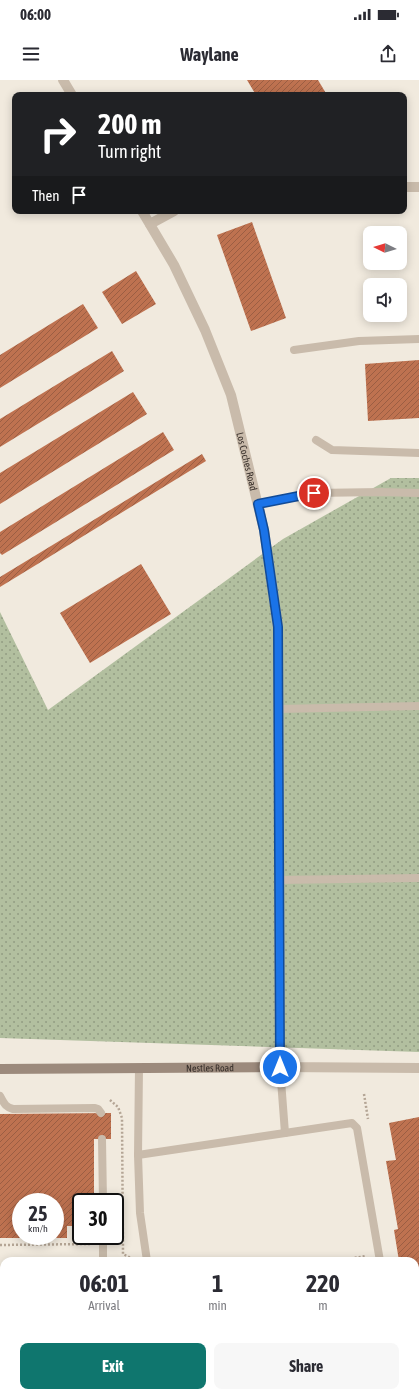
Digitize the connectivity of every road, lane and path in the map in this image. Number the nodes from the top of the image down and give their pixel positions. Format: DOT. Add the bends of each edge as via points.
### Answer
graph roads {
  1 [pos="63,80"];
  2 [pos="70,92"];
  3 [pos="407,186"];
  4 [pos="419,187"];
  5 [pos="144,214"];
  6 [pos="168,214"];
  7 [pos="150,224"];
  8 [pos="419,339"];
  9 [pos="294,350"];
  10 [pos="316,440"];
  11 [pos="419,453"];
  12 [pos="419,493"];
  13 [pos="258,504"];
  14 [pos="419,706"];
  15 [pos="278,709"];
  16 [pos="419,878"];
  17 [pos="279,880"];
  18 [pos="280,1067"];
  19 [pos="139,1068"];
  20 [pos="419,1068"];
  21 [pos="0,1069"];
  22 [pos="0,1096"];
  23 [pos="105,1096"];
  24 [pos="101,1113"];
  25 [pos="285,1133"];
  26 [pos="102,1139"];
  27 [pos="138,1155"];
  28 [pos="102,1193"];
  29 [pos="123,1193"];
  30 [pos="72,1241"];
  31 [pos="0,1244"];
  32 [pos="103,1245"];
  33 [pos="123,1245"];
  34 [pos="103,1257"];
  35 [pos="129,1257"];
  36 [pos="146,1257"];
  37 [pos="379,1257"];
  1 -- 2 [label="street"];
  3 -- 4 [label="street"];
  5 -- 7 [label="street, Los Coches Road"];
  6 -- 7 [label="street"];
  7 -- 13 [label="street, Los Coches Road" via="174,265 208,337 230,395"];
  8 -- 9 [label="lane" via="359,341"];
  10 -- 11 [label="lane" via="332,450"];
  12 -- 13 [label="lane" via="314,493"];
  13 -- 15 [label="street, Los Coches Road" via="278,627"];
  14 -- 15 [label="lane"];
  15 -- 17 [label="street, Los Coches Road"];
  16 -- 17 [label="lane"];
  17 -- 18 [label="street, Los Coches Road"];
  18 -- 19 [label="street, Nestles Road"];
  18 -- 20 [label="street, Nestles Road"];
  18 -- 25 [label="lane"];
  19 -- 21 [label="street, Nestles Road"];
  19 -- 27 [label="lane"];
  22 -- 24 [label="lane" via="8,1108 95,1108"];
  23 -- 29 [label="path" via="118,1107 122,1118"];
  25 -- 27 [label="lane"];
  25 -- 37 [label="lane" via="352,1123 357,1128"];
  26 -- 28 [label="lane"];
  27 -- 36 [label="lane" via="140,1213"];
  30 -- 31 [label="path"];
  32 -- 34 [label="lane"];
  33 -- 35 [label="path" via="123,1254"];
}
